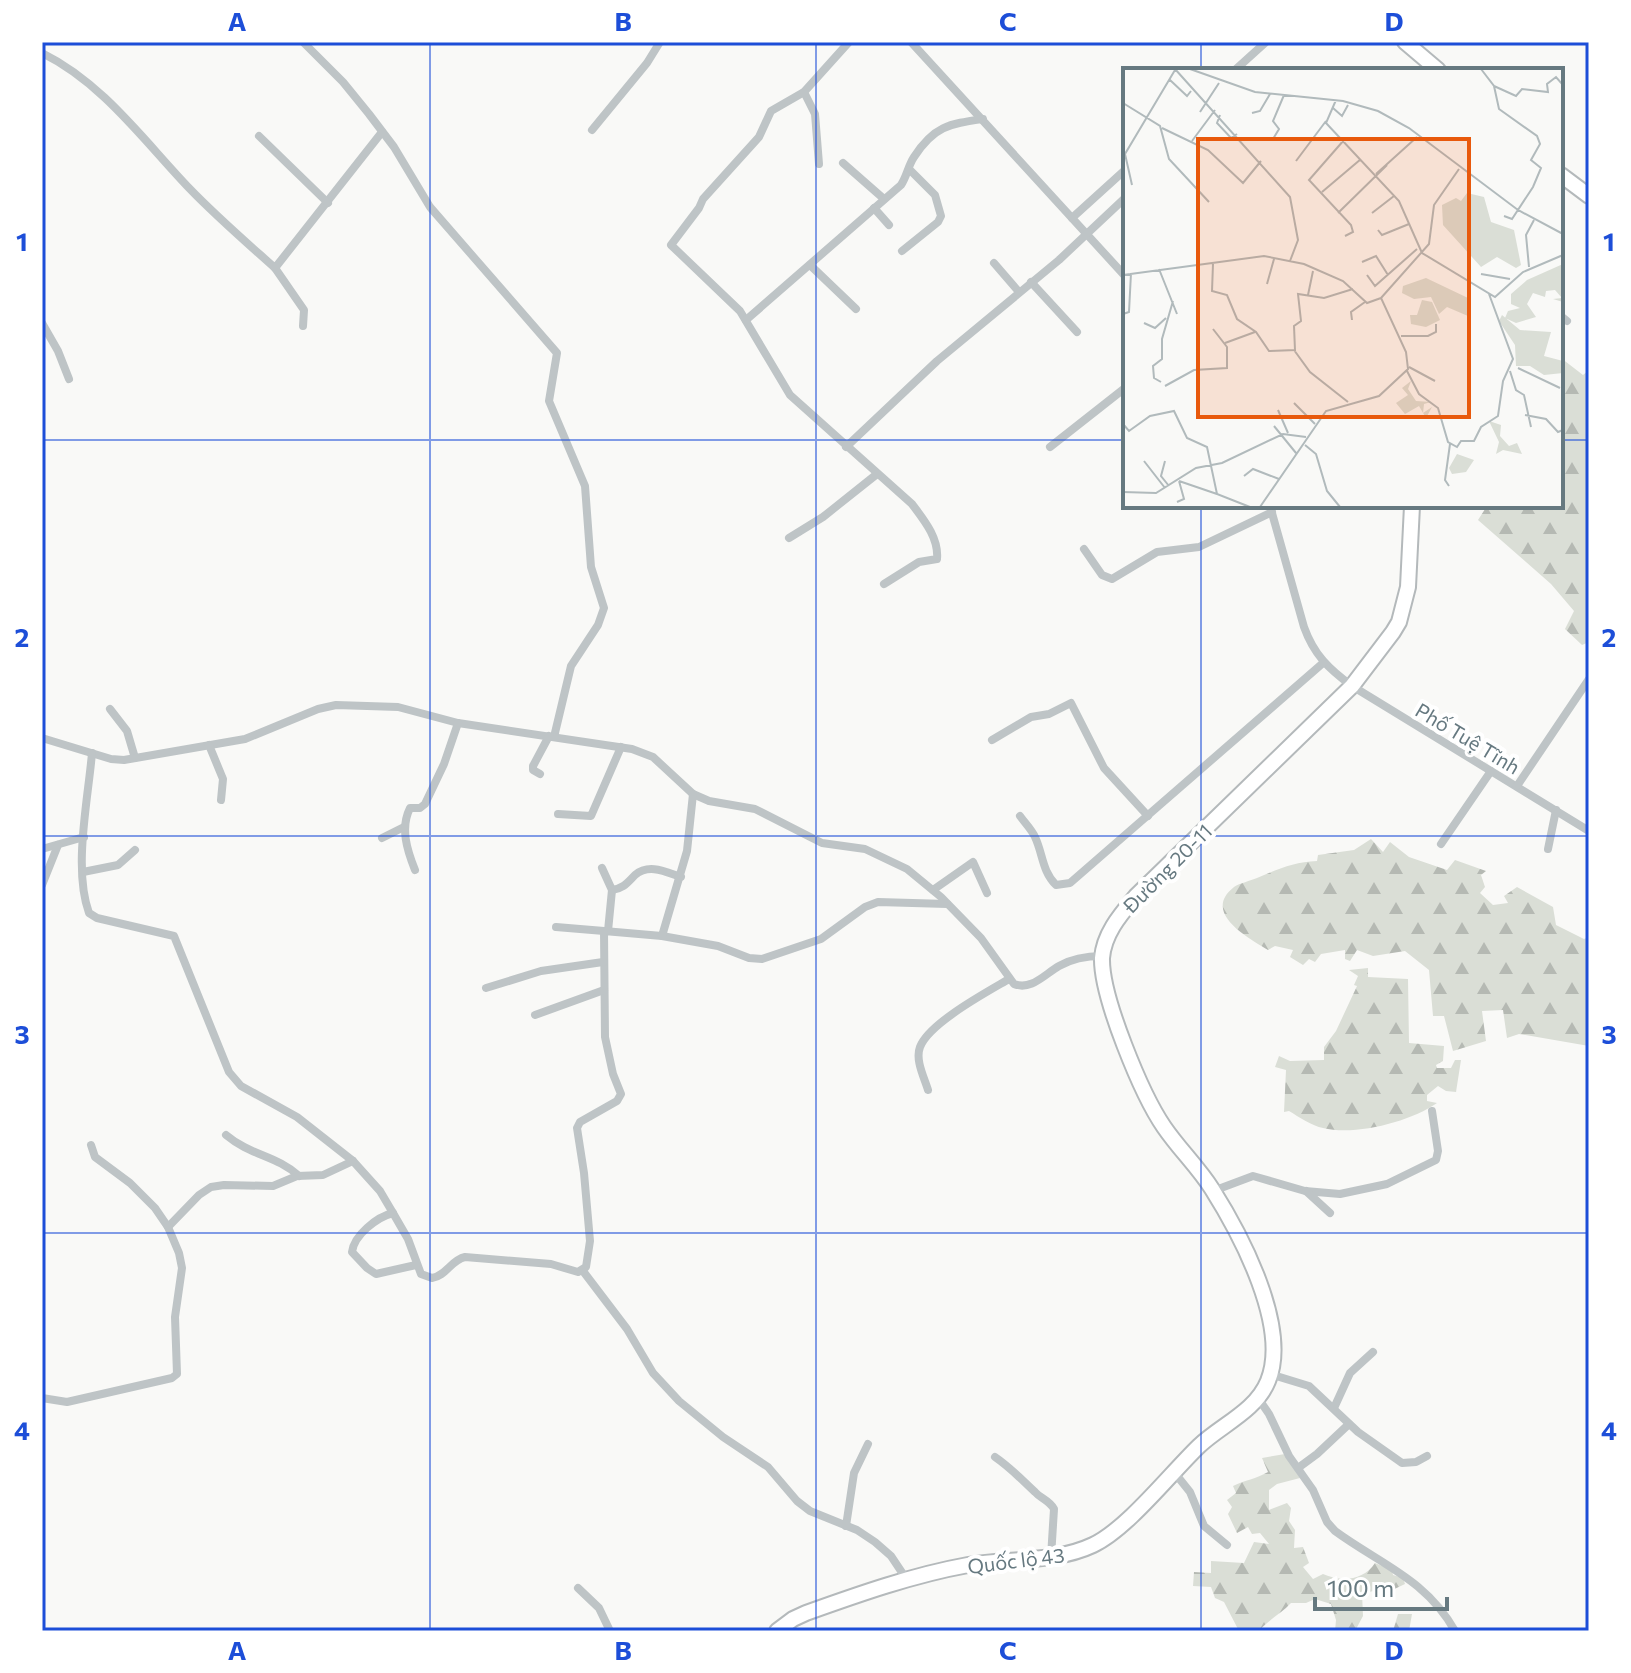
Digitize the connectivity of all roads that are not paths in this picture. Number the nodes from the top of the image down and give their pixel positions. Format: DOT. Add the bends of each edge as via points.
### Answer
graph roads {
  1 [pos="303,42"];
  2 [pos="660,42"];
  3 [pos="849,42"];
  4 [pos="911,42"];
  5 [pos="1266,42"];
  6 [pos="1405,42"];
  7 [pos="42,53"];
  8 [pos="1237,68"];
  9 [pos="1436,68"];
  10 [pos="804,92"];
  11 [pos="983,119"];
  12 [pos="592,130"];
  13 [pos="382,132"];
  14 [pos="259,136"];
  15 [pos="843,163"];
  16 [pos="819,164"];
  17 [pos="909,169"];
  18 [pos="1123,172"];
  19 [pos="1564,183"];
  20 [pos="1589,196"];
  21 [pos="884,199"];
  22 [pos="1123,200"];
  23 [pos="328,203"];
  24 [pos="874,208"];
  25 [pos="1072,218"];
  26 [pos="889,225"];
  27 [pos="1087,234"];
  28 [pos="902,251"];
  29 [pos="994,263"];
  30 [pos="810,265"];
  31 [pos="275,268"];
  32 [pos="1123,274"];
  33 [pos="1031,282"];
  34 [pos="1019,292"];
  35 [pos="856,309"];
  36 [pos="746,320"];
  37 [pos="42,323"];
  38 [pos="303,326"];
  39 [pos="1077,332"];
  40 [pos="69,379"];
  41 [pos="1123,390"];
  42 [pos="846,447"];
  43 [pos="1050,447"];
  44 [pos="877,474"];
  45 [pos="1412,508"];
  46 [pos="1271,509"];
  47 [pos="789,538"];
  48 [pos="1084,549"];
  49 [pos="884,584"];
  50 [pos="1323,663"];
  51 [pos="1589,679"];
  52 [pos="1352,686"];
  53 [pos="110,709"];
  54 [pos="458,723"];
  55 [pos="551,736"];
  56 [pos="42,738"];
  57 [pos="992,740"];
  58 [pos="209,745"];
  59 [pos="621,747"];
  60 [pos="92,753"];
  61 [pos="135,758"];
  62 [pos="1491,771"];
  63 [pos="540,774"];
  64 [pos="1517,786"];
  65 [pos="693,794"];
  66 [pos="221,800"];
  67 [pos="1556,810"];
  68 [pos="558,814"];
  69 [pos="1020,816"];
  70 [pos="1148,816"];
  71 [pos="404,827"];
  72 [pos="1589,831"];
  73 [pos="84,837"];
  74 [pos="382,838"];
  75 [pos="1441,844"];
  76 [pos="58,845"];
  77 [pos="42,849"];
  78 [pos="1548,849"];
  79 [pos="135,850"];
  80 [pos="602,868"];
  81 [pos="415,870"];
  82 [pos="83,872"];
  83 [pos="681,877"];
  84 [pos="42,885"];
  85 [pos="612,890"];
  86 [pos="933,890"];
  87 [pos="987,893"];
  88 [pos="947,904"];
  89 [pos="556,927"];
  90 [pos="606,931"];
  91 [pos="662,936"];
  92 [pos="1102,956"];
  93 [pos="603,962"];
  94 [pos="1009,979"];
  95 [pos="486,988"];
  96 [pos="604,990"];
  97 [pos="535,1015"];
  98 [pos="928,1090"];
  99 [pos="1432,1111"];
  100 [pos="226,1135"];
  101 [pos="91,1145"];
  102 [pos="353,1161"];
  103 [pos="299,1176"];
  104 [pos="1213,1191"];
  105 [pos="1305,1191"];
  106 [pos="393,1213"];
  107 [pos="1330,1213"];
  108 [pos="168,1227"];
  109 [pos="416,1265"];
  110 [pos="583,1271"];
  111 [pos="1373,1352"];
  112 [pos="1270,1374"];
  113 [pos="42,1398"];
  114 [pos="1258,1398"];
  115 [pos="1334,1408"];
  116 [pos="1349,1424"];
  117 [pos="868,1444"];
  118 [pos="1427,1456"];
  119 [pos="995,1457"];
  120 [pos="1298,1468"];
  121 [pos="1174,1472"];
  122 [pos="846,1526"];
  123 [pos="1227,1545"];
  124 [pos="1051,1557"];
  125 [pos="907,1580"];
  126 [pos="578,1588"];
  127 [pos="610,1631"];
  128 [pos="777,1631"];
  129 [pos="1455,1631"];
  1 -- 13 [label="street"];
  2 -- 12 [label="street"];
  3 -- 10 [label="street"];
  4 -- 11 [label="street"];
  5 -- 8 [label="street"];
  6 -- 9 [label="highway"];
  7 -- 31 [label="street" via="103,97"];
  10 -- 16 [label="street" via="815,114"];
  10 -- 36 [label="street" via="771,111 759,137 671,243"];
  11 -- 17 [label="street" via="937,129"];
  11 -- 25 [label="street"];
  13 -- 23 [label="street"];
  13 -- 55 [label="street" via="430,207 557,353 548,396 585,486 591,567 604,608 571,666"];
  14 -- 23 [label="street"];
  15 -- 21 [label="street"];
  17 -- 21 [label="street" via="901,185"];
  17 -- 28 [label="street" via="935,195 941,216"];
  18 -- 25 [label="street"];
  19 -- 20 [label="highway"];
  21 -- 24 [label="street"];
  22 -- 27 [label="street"];
  23 -- 31 [label="street"];
  24 -- 26 [label="street"];
  24 -- 30 [label="street"];
  25 -- 27 [label="street"];
  27 -- 32 [label="street"];
  27 -- 33 [label="street"];
  29 -- 34 [label="street"];
  30 -- 35 [label="street"];
  30 -- 36 [label="street"];
  31 -- 38 [label="street" via="304,310"];
  33 -- 34 [label="street"];
  33 -- 39 [label="street"];
  34 -- 42 [label="street"];
  36 -- 42 [label="street" via="790,395"];
  37 -- 40 [label="street"];
  41 -- 43 [label="street"];
  42 -- 44 [label="street"];
  44 -- 47 [label="street"];
  44 -- 49 [label="street" via="924,520 938,556"];
  45 -- 52 [label="highway, Đường 20-11" via="1410,570 1399,622"];
  46 -- 48 [label="street" via="1199,547 1157,552 1112,579 1102,575"];
  46 -- 50 [label="street" via="1309,640"];
  50 -- 52 [label="street, Phố Tuệ Tĩnh"];
  50 -- 70 [label="street"];
  51 -- 64 [label="street"];
  52 -- 62 [label="street, Phố Tuệ Tĩnh"];
  52 -- 92 [label="highway, Đường 20-11" via="1136,896 1114,923"];
  53 -- 61 [label="street" via="127,731"];
  54 -- 55 [label="street"];
  54 -- 58 [label="street" via="398,707 336,705 258,735"];
  54 -- 71 [label="street" via="425,804 410,808"];
  55 -- 59 [label="street"];
  55 -- 63 [label="street" via="533,766"];
  56 -- 60 [label="street"];
  57 -- 70 [label="street" via="1031,717 1071,703 1104,768"];
  58 -- 61 [label="street"];
  58 -- 66 [label="street" via="223,779"];
  59 -- 65 [label="street" via="653,757"];
  59 -- 68 [label="street" via="591,816"];
  60 -- 61 [label="street" via="115,760"];
  60 -- 73 [label="street"];
  62 -- 64 [label="street, Phố Tuệ Tĩnh"];
  62 -- 75 [label="street"];
  64 -- 67 [label="street, Phố Tuệ Tĩnh"];
  65 -- 83 [label="street"];
  65 -- 86 [label="street" via="755,809 822,843 873,852"];
  67 -- 72 [label="street, Phố Tuệ Tĩnh"];
  67 -- 78 [label="street"];
  69 -- 70 [label="street" via="1034,835 1050,880 1063,885"];
  71 -- 74 [label="street"];
  71 -- 81 [label="street"];
  73 -- 76 [label="street"];
  73 -- 82 [label="street"];
  76 -- 77 [label="street"];
  76 -- 84 [label="street"];
  79 -- 82 [label="street" via="113,868"];
  80 -- 85 [label="street"];
  82 -- 102 [label="street" via="92,916 174,936 236,1082 297,1117"];
  83 -- 85 [label="street" via="645,869"];
  83 -- 91 [label="street"];
  85 -- 90 [label="street"];
  86 -- 87 [label="street" via="970,861"];
  86 -- 88 [label="street"];
  88 -- 91 [label="street" via="878,902 821,939 762,959"];
  88 -- 94 [label="street" via="981,938"];
  89 -- 90 [label="street"];
  90 -- 91 [label="street"];
  90 -- 93 [label="street"];
  92 -- 94 [label="street" via="1061,965 1022,987"];
  92 -- 104 [label="highway" via="1120,1033 1153,1107"];
  93 -- 95 [label="street" via="541,971"];
  93 -- 96 [label="street"];
  94 -- 98 [label="street" via="957,1011 925,1039 918,1055"];
  96 -- 97 [label="street"];
  96 -- 110 [label="street" via="606,1046 620,1097 577,1128 590,1241"];
  99 -- 105 [label="street" via="1436,1160 1383,1185 1340,1194"];
  100 -- 103 [label="street" via="248,1151 283,1161"];
  101 -- 108 [label="street" via="93,1155 139,1190"];
  102 -- 103 [label="street" via="323,1175"];
  102 -- 106 [label="street"];
  103 -- 108 [label="street" via="273,1186 211,1187"];
  104 -- 105 [label="street" via="1253,1176"];
  104 -- 112 [label="highway" via="1267,1309 1273,1330"];
  105 -- 107 [label="street"];
  106 -- 109 [label="street" via="412,1246"];
  106 -- 109 [label="street" via="373,1223 352,1252 376,1274"];
  108 -- 113 [label="street" via="182,1268 175,1317 176,1377 67,1402"];
  109 -- 110 [label="street" via="432,1278 465,1257"];
  110 -- 122 [label="street" via="653,1373 679,1401 768,1467 810,1511"];
  111 -- 115 [label="street" via="1350,1373"];
  112 -- 114 [label="highway"];
  112 -- 115 [label="street" via="1303,1382"];
  114 -- 120 [label="street"];
  114 -- 121 [label="highway, Quốc lộ 43"];
  115 -- 116 [label="street"];
  116 -- 118 [label="street" via="1402,1463"];
  116 -- 120 [label="street"];
  117 -- 122 [label="street" via="854,1473"];
  119 -- 124 [label="street" via="1052,1504"];
  120 -- 129 [label="street" via="1335,1531 1418,1585"];
  121 -- 123 [label="street" via="1190,1492 1204,1526"];
  121 -- 124 [label="highway, Quốc lộ 43" via="1103,1540"];
  122 -- 125 [label="street" via="891,1556"];
  124 -- 125 [label="highway, Quốc lộ 43" via="987,1562"];
  125 -- 128 [label="highway, Quốc lộ 43" via="806,1613"];
  126 -- 127 [label="street" via="599,1608"];
}
